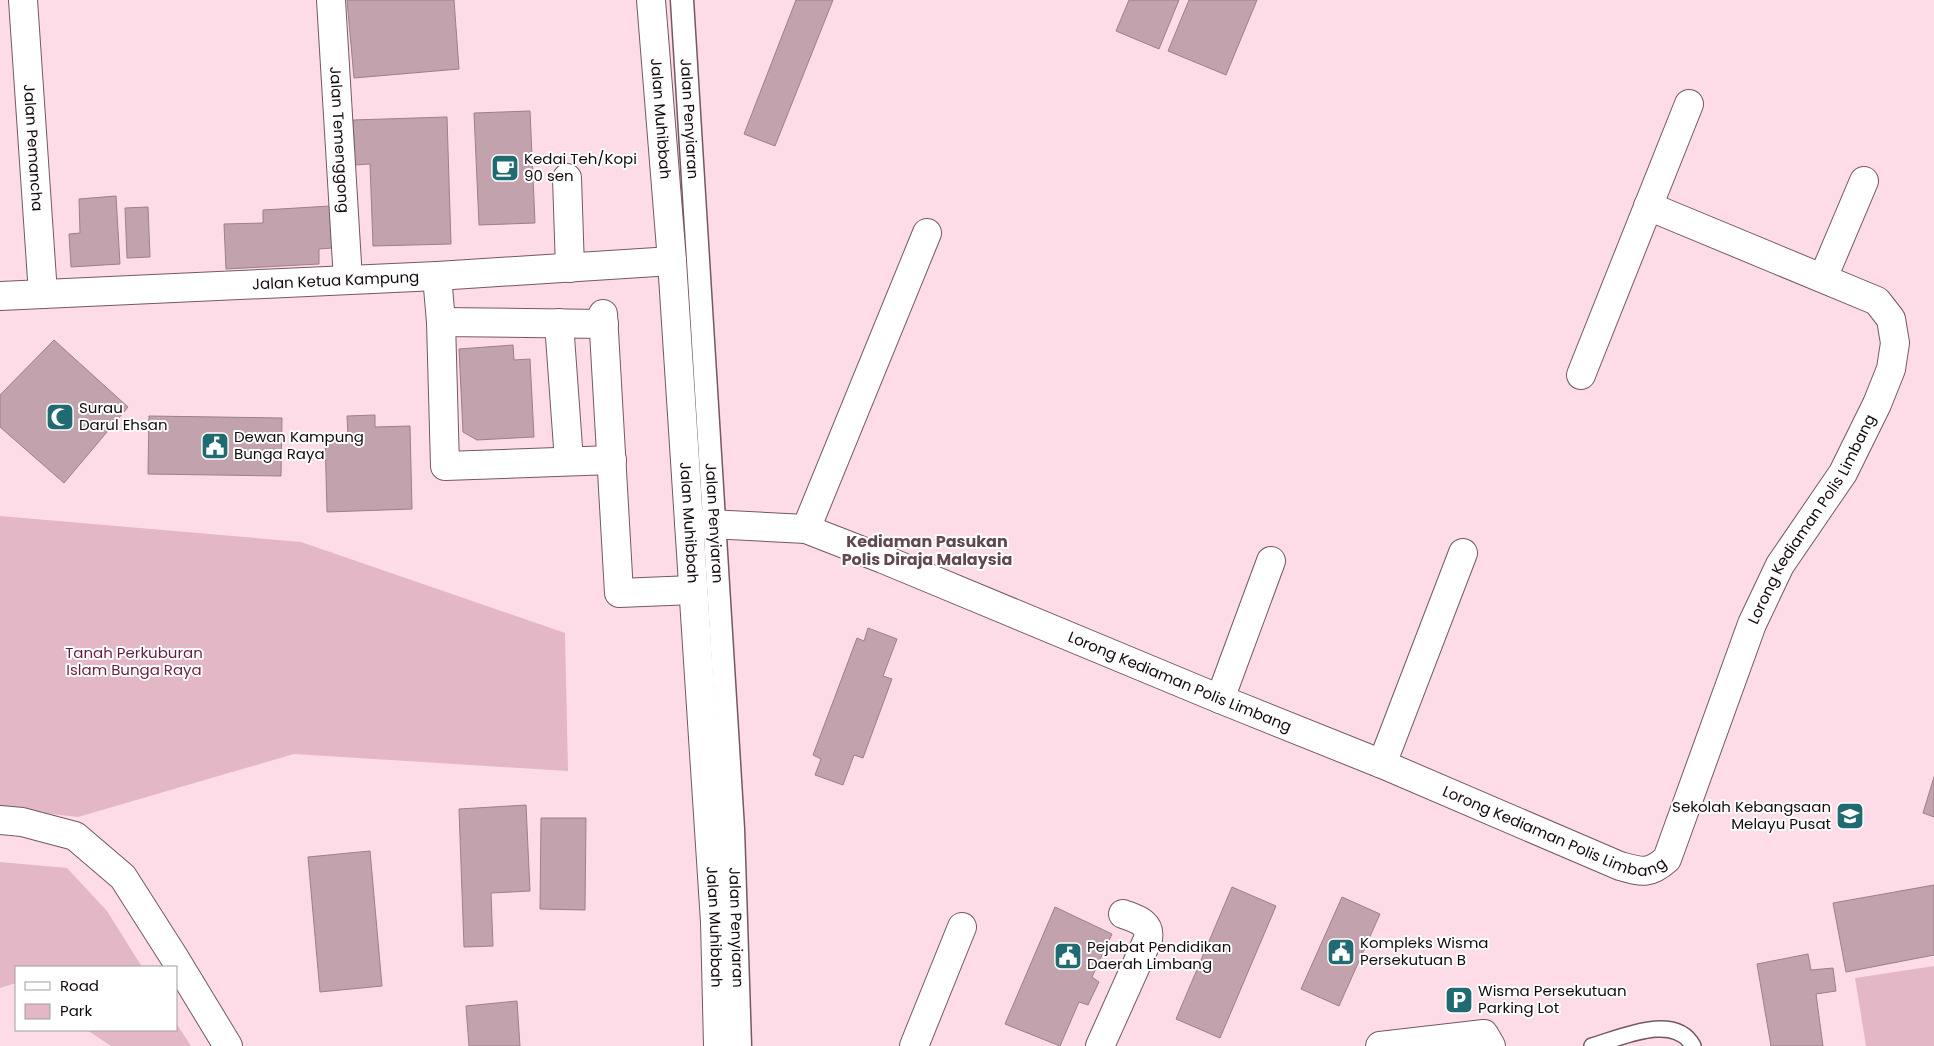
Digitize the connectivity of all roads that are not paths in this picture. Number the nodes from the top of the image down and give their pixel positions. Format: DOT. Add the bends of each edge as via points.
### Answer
graph roads {
  1 [pos="24,0"];
  2 [pos="331,0"];
  3 [pos="651,0"];
  4 [pos="682,0"];
  5 [pos="1689,104"];
  6 [pos="567,178"];
  7 [pos="1864,181"];
  8 [pos="1648,206"];
  9 [pos="927,233"];
  10 [pos="672,261"];
  11 [pos="570,268"];
  12 [pos="437,276"];
  13 [pos="1823,278"];
  14 [pos="348,280"];
  15 [pos="43,294"];
  16 [pos="0,296"];
  17 [pos="441,322"];
  18 [pos="560,323"];
  19 [pos="1581,375"];
  20 [pos="612,460"];
  21 [pos="569,461"];
  22 [pos="688,523"];
  23 [pos="715,524"];
  24 [pos="806,529"];
  25 [pos="1463,553"];
  26 [pos="1271,561"];
  27 [pos="693,590"];
  28 [pos="1220,699"];
  29 [pos="1382,764"];
  30 [pos="0,820"];
  31 [pos="1123,914"];
  32 [pos="962,927"];
  33 [pos="228,1046"];
  34 [pos="718,1046"];
  35 [pos="740,1046"];
  36 [pos="914,1046"];
  37 [pos="1100,1046"];
  38 [pos="1380,1046"];
  39 [pos="1491,1046"];
  40 [pos="1592,1046"];
  41 [pos="1693,1046"];
  1 -- 15 [label="street, Jalan Pemancha"];
  2 -- 14 [label="street, Jalan Temenggong"];
  3 -- 10 [label="street, Jalan Muhibbah"];
  4 -- 23 [label="street, Jalan Penyiaran"];
  5 -- 8 [label="street"];
  6 -- 11 [label="street"];
  7 -- 13 [label="street"];
  8 -- 13 [label="street, Lorong Kediaman Polis Limbang"];
  8 -- 19 [label="street"];
  9 -- 24 [label="street"];
  10 -- 11 [label="street, Jalan Ketua Kampung"];
  10 -- 22 [label="street, Jalan Muhibbah"];
  11 -- 12 [label="street, Jalan Ketua Kampung"];
  12 -- 14 [label="street, Jalan Ketua Kampung"];
  12 -- 17 [label="street"];
  13 -- 29 [label="street, Lorong Kediaman Polis Limbang" via="1877,302 1891,319 1895,343 1891,369 1843,473 1780,565 1752,624 1667,859 1655,870 1637,871 1620,866"];
  14 -- 15 [label="street, Jalan Ketua Kampung"];
  15 -- 16 [label="street, Jalan Ketua Kampung"];
  17 -- 18 [label="street"];
  17 -- 21 [label="street" via="445,466"];
  18 -- 20 [label="street" via="603,319"];
  18 -- 21 [label="street"];
  20 -- 21 [label="street"];
  20 -- 27 [label="street" via="620,593"];
  22 -- 23 [label="street, Lorong Kediaman Polis Limbang"];
  22 -- 27 [label="street, Jalan Muhibbah"];
  23 -- 24 [label="street, Lorong Kediaman Polis Limbang"];
  23 -- 35 [label="street, Jalan Penyiaran" via="733,829"];
  24 -- 28 [label="street, Lorong Kediaman Polis Limbang"];
  25 -- 29 [label="street"];
  26 -- 28 [label="street"];
  27 -- 34 [label="street, Jalan Muhibbah" via="715,922"];
  28 -- 29 [label="street, Lorong Kediaman Polis Limbang"];
  30 -- 33 [label="street" via="22,822 75,836 123,877"];
  31 -- 37 [label="street" via="1146,926 1148,939"];
  32 -- 36 [label="street"];
  38 -- 39 [label="street" via="1484,1034"];
  40 -- 41 [label="lane" via="1668,1028 1681,1033"];
}
